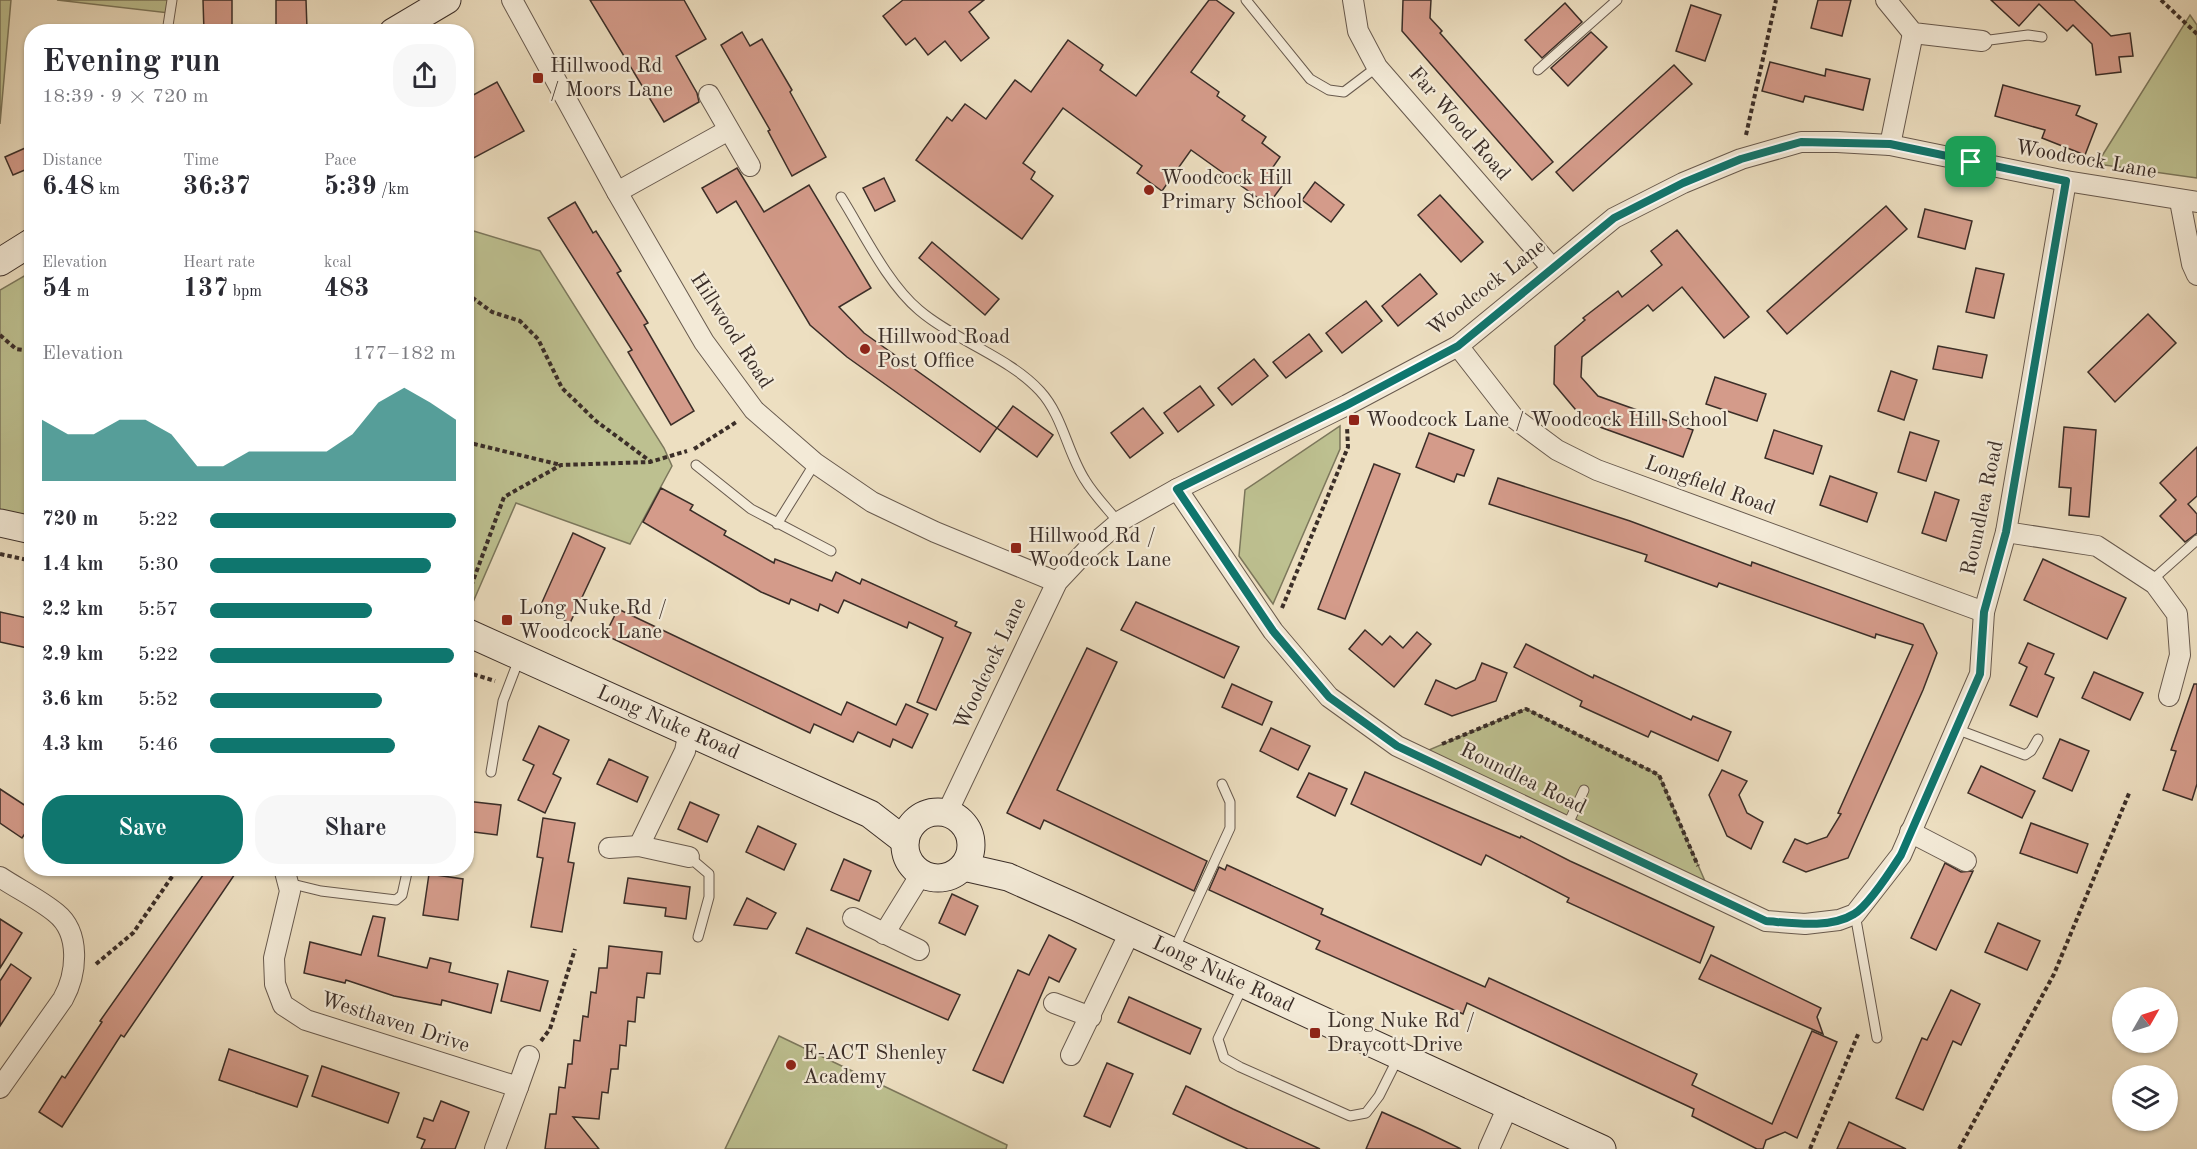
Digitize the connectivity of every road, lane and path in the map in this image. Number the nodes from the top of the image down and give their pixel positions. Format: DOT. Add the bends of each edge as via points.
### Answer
graph roads {
  1 [pos="172,0"];
  2 [pos="447,0"];
  3 [pos="512,0"];
  4 [pos="1246,0"];
  5 [pos="1353,0"];
  6 [pos="1617,0"];
  7 [pos="1776,0"];
  8 [pos="1886,0"];
  9 [pos="2161,0"];
  10 [pos="419,8"];
  11 [pos="168,24"];
  12 [pos="402,24"];
  13 [pos="1913,33"];
  14 [pos="2197,34"];
  15 [pos="2042,37"];
  16 [pos="1982,41"];
  17 [pos="1377,67"];
  18 [pos="1538,70"];
  19 [pos="709,95"];
  20 [pos="728,131"];
  21 [pos="1890,144"];
  22 [pos="1741,159"];
  23 [pos="750,166"];
  24 [pos="2066,181"];
  25 [pos="617,192"];
  26 [pos="841,197"];
  27 [pos="2188,202"];
  28 [pos="1552,268"];
  29 [pos="2197,275"];
  30 [pos="474,299"];
  31 [pos="0,335"];
  32 [pos="1458,346"];
  33 [pos="24,350"];
  34 [pos="1347,405"];
  35 [pos="754,410"];
  36 [pos="474,444"];
  37 [pos="650,462"];
  38 [pos="815,463"];
  39 [pos="561,465"];
  40 [pos="696,465"];
  41 [pos="1177,489"];
  42 [pos="0,523"];
  43 [pos="1119,523"];
  44 [pos="777,524"];
  45 [pos="24,528"];
  46 [pos="2006,532"];
  47 [pos="2197,540"];
  48 [pos="831,551"];
  49 [pos="0,554"];
  50 [pos="24,559"];
  51 [pos="474,578"];
  52 [pos="1057,582"];
  53 [pos="2151,582"];
  54 [pos="1984,612"];
  55 [pos="1273,631"];
  56 [pos="474,636"];
  57 [pos="520,656"];
  58 [pos="2169,696"];
  59 [pos="1956,729"];
  60 [pos="689,731"];
  61 [pos="2038,739"];
  62 [pos="1417,755"];
  63 [pos="491,772"];
  64 [pos="1222,784"];
  65 [pos="1584,790"];
  66 [pos="2130,791"];
  67 [pos="947,813"];
  68 [pos="1567,826"];
  69 [pos="911,830"];
  70 [pos="1910,832"];
  71 [pos="639,846"];
  72 [pos="609,848"];
  73 [pos="968,855"];
  74 [pos="689,857"];
  75 [pos="1966,861"];
  76 [pos="921,874"];
  77 [pos="172,876"];
  78 [pos="286,876"];
  79 [pos="406,876"];
  80 [pos="0,878"];
  81 [pos="1711,895"];
  82 [pos="1856,914"];
  83 [pos="853,918"];
  84 [pos="1130,932"];
  85 [pos="884,934"];
  86 [pos="698,937"];
  87 [pos="575,949"];
  88 [pos="919,950"];
  89 [pos="1173,952"];
  90 [pos="1243,985"];
  91 [pos="70,986"];
  92 [pos="1054,1003"];
  93 [pos="1091,1017"];
  94 [pos="1862,1025"];
  95 [pos="1877,1038"];
  96 [pos="1071,1055"];
  97 [pos="529,1056"];
  98 [pos="1399,1056"];
  99 [pos="518,1087"];
  100 [pos="0,1088"];
  101 [pos="1509,1104"];
  102 [pos="495,1149"];
  103 [pos="1489,1149"];
  104 [pos="1602,1149"];
  105 [pos="1810,1149"];
  106 [pos="1959,1149"];
  1 -- 11 [label="lane"];
  2 -- 10 [label="street"];
  3 -- 25 [label="street, Hillwood Road"];
  4 -- 17 [label="lane" via="1311,79 1329,90 1344,92"];
  5 -- 17 [label="street, Far Wood Road" via="1358,31"];
  6 -- 18 [label="lane"];
  7 -- 22 [label="path"];
  8 -- 13 [label="street"];
  9 -- 14 [label="path"];
  10 -- 12 [label="street"];
  13 -- 16 [label="street"];
  13 -- 21 [label="street"];
  15 -- 16 [label="lane"];
  17 -- 28 [label="street, Far Wood Road"];
  19 -- 20 [label="street"];
  20 -- 23 [label="street"];
  20 -- 25 [label="street"];
  21 -- 22 [label="street, Woodcock Lane" via="1801,142"];
  21 -- 24 [label="street, Woodcock Lane"];
  22 -- 28 [label="street, Woodcock Lane" via="1614,218"];
  24 -- 27 [label="street, Woodcock Lane"];
  24 -- 46 [label="street, Roundlea Road"];
  25 -- 35 [label="street, Hillwood Road" via="704,342"];
  26 -- 43 [label="lane" via="895,283 917,308 1040,391 1055,414 1084,480"];
  27 -- 29 [label="street" via="2192,264"];
  28 -- 32 [label="street, Woodcock Lane"];
  30 -- 37 [label="path" via="492,312 520,321 538,339 562,388 596,421"];
  31 -- 33 [label="path" via="16,349"];
  32 -- 34 [label="street, Woodcock Lane"];
  32 -- 54 [label="street, Longfield Road" via="1514,418 1557,450 1597,470"];
  34 -- 41 [label="street, Woodcock Lane"];
  34 -- 55 [label="path" via="1348,447"];
  35 -- 37 [label="path" via="695,449"];
  35 -- 38 [label="street, Hillwood Road"];
  36 -- 39 [label="path"];
  37 -- 39 [label="path"];
  38 -- 44 [label="lane"];
  38 -- 52 [label="street, Hillwood Road" via="872,502"];
  39 -- 51 [label="path" via="504,497"];
  40 -- 44 [label="lane" via="733,497"];
  41 -- 43 [label="street, Woodcock Lane"];
  41 -- 55 [label="street, Roundlea Road"];
  42 -- 45 [label="street"];
  43 -- 52 [label="street, Woodcock Lane"];
  44 -- 48 [label="lane"];
  46 -- 53 [label="street" via="2097,546"];
  46 -- 54 [label="street, Roundlea Road"];
  47 -- 53 [label="lane"];
  49 -- 50 [label="path"];
  52 -- 67 [label="street, Woodcock Lane"];
  53 -- 58 [label="street" via="2177,614 2180,655"];
  54 -- 59 [label="street, Roundlea Road" via="1980,674"];
  55 -- 62 [label="street, Roundlea Road" via="1329,697 1397,746"];
  56 -- 57 [label="street, Long Nuke Road"];
  57 -- 60 [label="street, Long Nuke Road"];
  57 -- 63 [label="lane" via="503,701"];
  59 -- 61 [label="lane" via="2025,755"];
  59 -- 70 [label="street, Roundlea Road"];
  60 -- 69 [label="street, Long Nuke Road"];
  60 -- 71 [label="street" via="686,751"];
  62 -- 68 [label="street, Roundlea Road"];
  62 -- 81 [label="path" via="1526,709 1659,775"];
  64 -- 89 [label="lane" via="1230,802 1230,828"];
  65 -- 68 [label="lane"];
  66 -- 106 [label="path" via="2054,974"];
  67 -- 69 [label="street" via="937,811"];
  67 -- 73 [label="street, Long Nuke Road" via="964,824"];
  68 -- 81 [label="street, Roundlea Road"];
  69 -- 76 [label="street, Long Nuke Road" via="909,862"];
  70 -- 75 [label="street"];
  70 -- 82 [label="street, Roundlea Road" via="1901,855"];
  71 -- 72 [label="street"];
  71 -- 74 [label="street"];
  73 -- 76 [label="street" via="957,873 940,879"];
  73 -- 84 [label="street, Long Nuke Road"];
  74 -- 86 [label="lane" via="709,874 709,897"];
  76 -- 85 [label="street"];
  77 -- 91 [label="path" via="133,933"];
  78 -- 79 [label="lane" via="321,891 396,900 402,895"];
  78 -- 99 [label="street, Westhaven Drive" via="290,891 274,958 275,984 283,1005 306,1020"];
  80 -- 91 [label="street" via="57,914 68,929 76,963"];
  81 -- 82 [label="street, Roundlea Road" via="1766,921 1805,924"];
  82 -- 95 [label="lane"];
  83 -- 85 [label="street"];
  84 -- 89 [label="street, Long Nuke Road"];
  84 -- 93 [label="street"];
  85 -- 88 [label="street"];
  87 -- 97 [label="path" via="550,1029"];
  89 -- 90 [label="street, Long Nuke Road"];
  90 -- 98 [label="street, Long Nuke Road"];
  90 -- 98 [label="lane" via="1218,1039 1224,1058 1240,1067 1350,1116 1366,1113"];
  91 -- 100 [label="street"];
  92 -- 93 [label="street"];
  93 -- 96 [label="street"];
  94 -- 105 [label="path"];
  97 -- 99 [label="street"];
  98 -- 101 [label="street, Long Nuke Road"];
  99 -- 102 [label="street"];
  101 -- 103 [label="street"];
  101 -- 104 [label="street, Long Nuke Road"];
}
